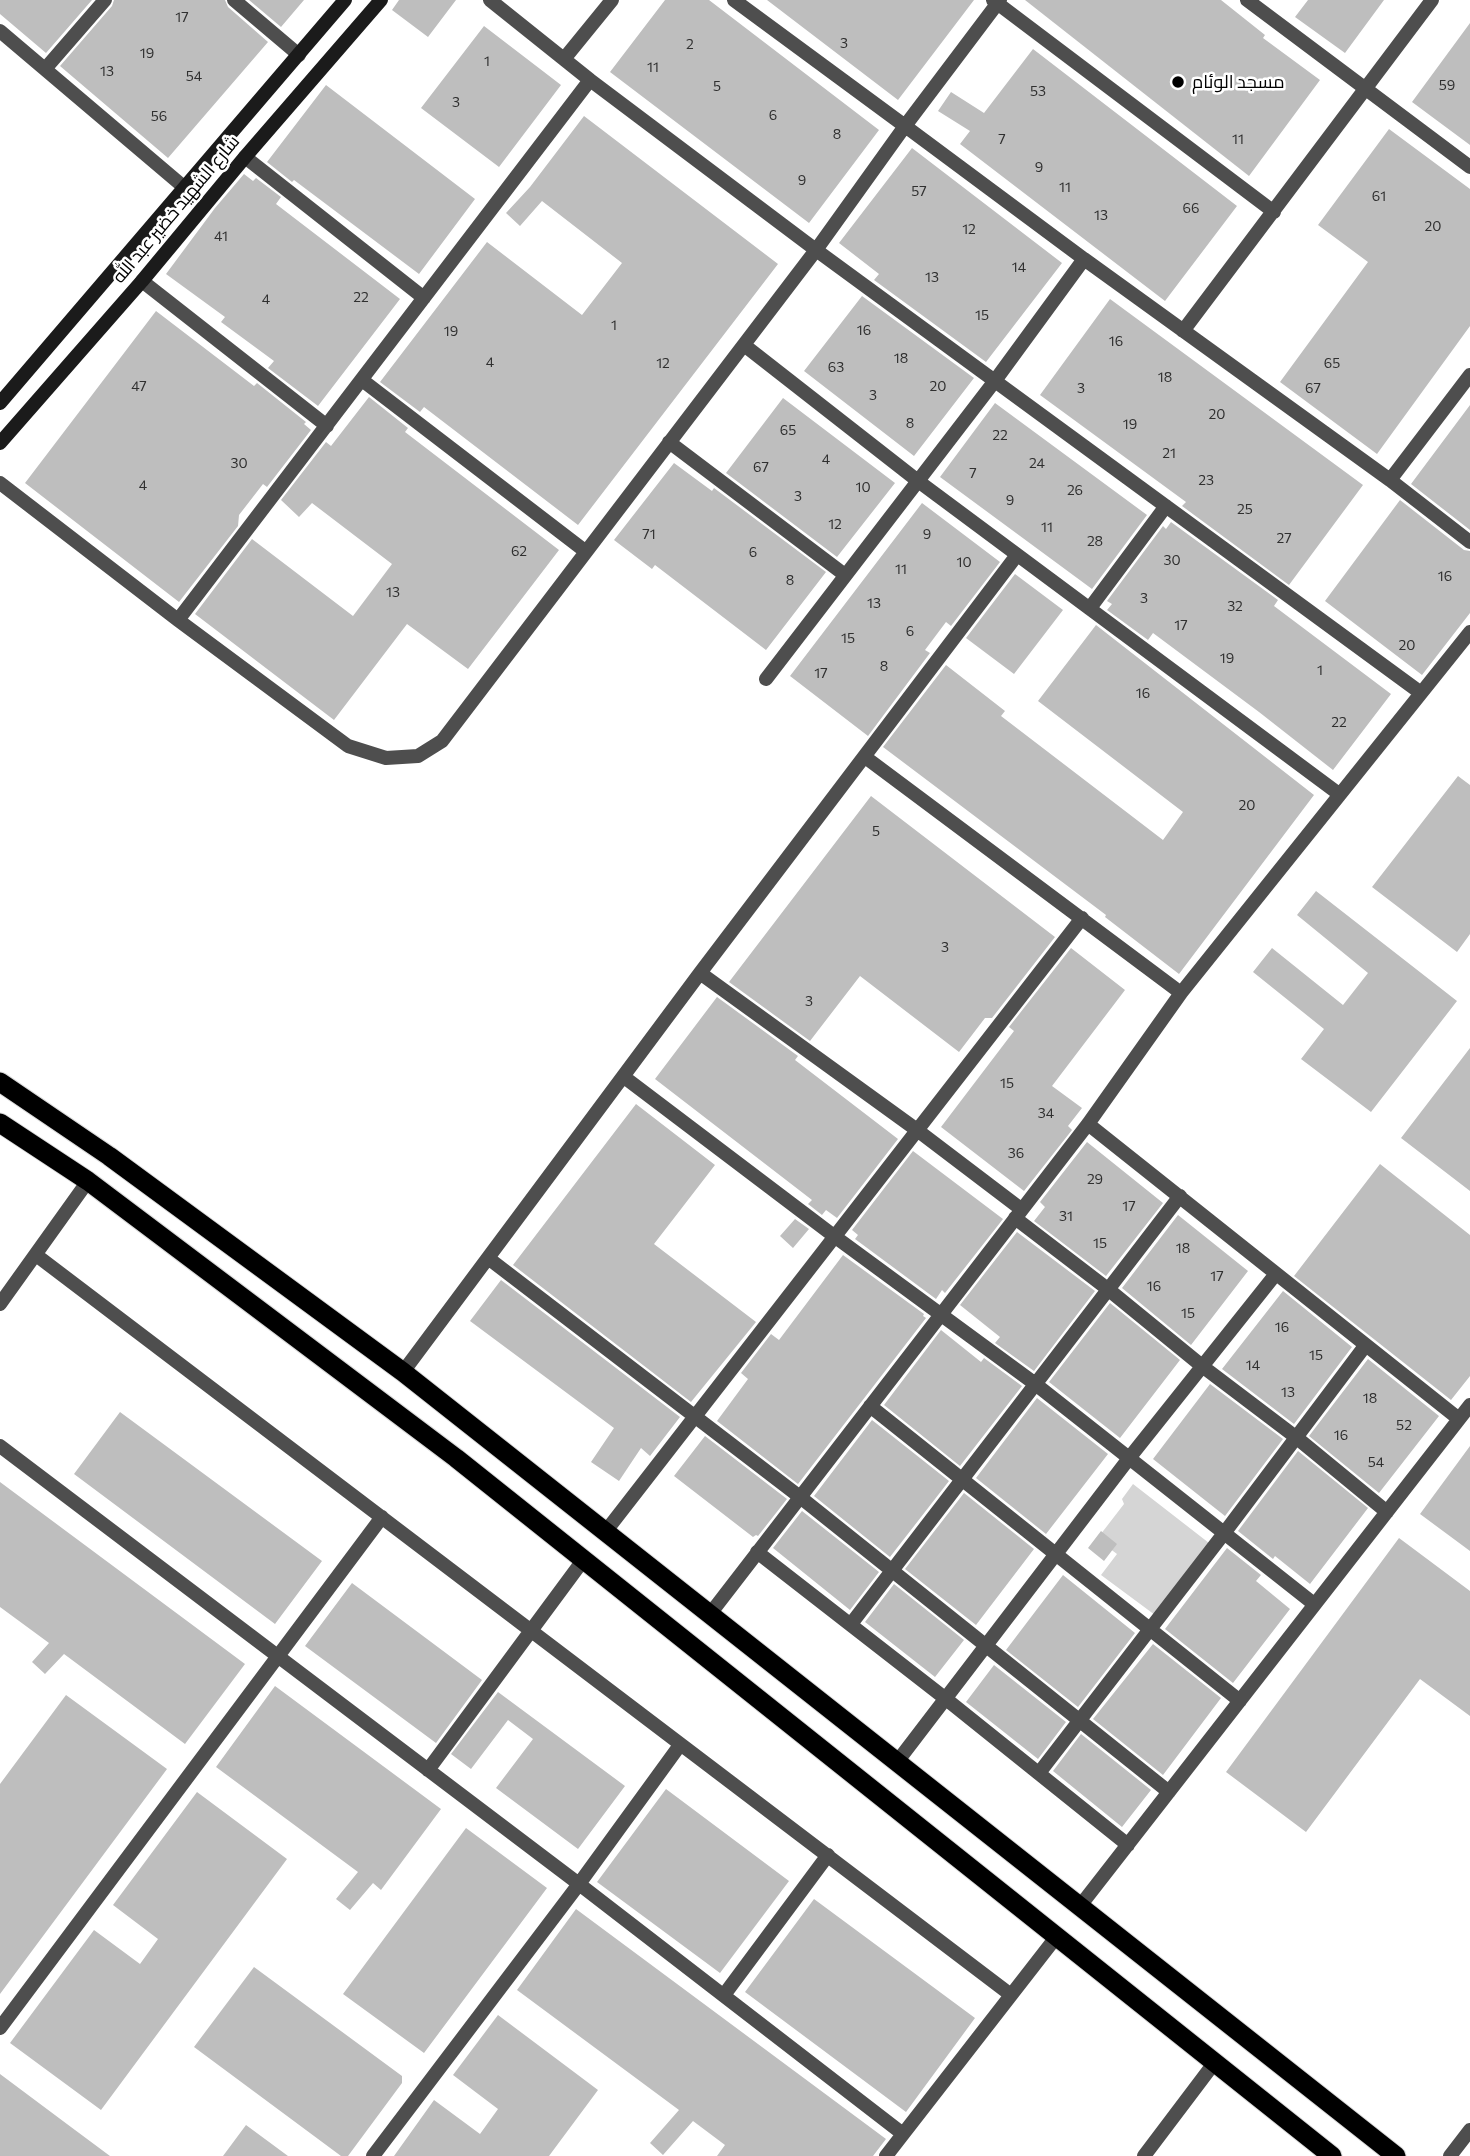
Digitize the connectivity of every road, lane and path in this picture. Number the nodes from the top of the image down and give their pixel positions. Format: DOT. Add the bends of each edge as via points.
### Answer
graph roads {
  1 [pos="105,0"];
  2 [pos="234,0"];
  3 [pos="345,0"];
  4 [pos="381,0"];
  5 [pos="491,0"];
  6 [pos="612,0"];
  7 [pos="734,0"];
  8 [pos="1247,0"];
  9 [pos="1432,0"];
  10 [pos="997,1"];
  11 [pos="0,31"];
  12 [pos="299,55"];
  13 [pos="564,59"];
  14 [pos="45,69"];
  15 [pos="590,80"];
  16 [pos="1364,89"];
  17 [pos="905,126"];
  18 [pos="245,157"];
  19 [pos="1470,167"];
  20 [pos="185,188"];
  21 [pos="1274,212"];
  22 [pos="816,250"];
  23 [pos="1084,258"];
  24 [pos="142,281"];
  25 [pos="424,298"];
  26 [pos="1183,331"];
  27 [pos="744,345"];
  28 [pos="1470,375"];
  29 [pos="362,380"];
  30 [pos="994,382"];
  31 [pos="0,403"];
  32 [pos="327,426"];
  33 [pos="669,442"];
  34 [pos="0,443"];
  35 [pos="1390,480"];
  36 [pos="918,481"];
  37 [pos="0,483"];
  38 [pos="1166,506"];
  39 [pos="1470,542"];
  40 [pos="585,551"];
  41 [pos="1017,555"];
  42 [pos="845,575"];
  43 [pos="1090,608"];
  44 [pos="178,620"];
  45 [pos="1470,632"];
  46 [pos="766,679"];
  47 [pos="1421,693"];
  48 [pos="865,757"];
  49 [pos="1339,794"];
  50 [pos="1082,918"];
  51 [pos="700,973"];
  52 [pos="1181,993"];
  53 [pos="624,1077"];
  54 [pos="0,1082"];
  55 [pos="0,1122"];
  56 [pos="1088,1124"];
  57 [pos="916,1130"];
  58 [pos="88,1181"];
  59 [pos="1180,1196"];
  60 [pos="1018,1213"];
  61 [pos="834,1236"];
  62 [pos="36,1255"];
  63 [pos="488,1258"];
  64 [pos="1275,1275"];
  65 [pos="1109,1290"];
  66 [pos="0,1304"];
  67 [pos="942,1314"];
  68 [pos="1365,1346"];
  69 [pos="1202,1366"];
  70 [pos="403,1372"];
  71 [pos="1034,1383"];
  72 [pos="1470,1405"];
  73 [pos="870,1406"];
  74 [pos="695,1416"];
  75 [pos="1459,1419"];
  76 [pos="1297,1438"];
  77 [pos="0,1446"];
  78 [pos="1130,1458"];
  79 [pos="961,1479"];
  80 [pos="800,1497"];
  81 [pos="1387,1512"];
  82 [pos="382,1517"];
  83 [pos="606,1531"];
  84 [pos="1225,1532"];
  85 [pos="757,1552"];
  86 [pos="1057,1556"];
  87 [pos="584,1559"];
  88 [pos="891,1571"];
  89 [pos="1314,1604"];
  90 [pos="710,1614"];
  91 [pos="851,1624"];
  92 [pos="530,1630"];
  93 [pos="1150,1630"];
  94 [pos="986,1646"];
  95 [pos="279,1656"];
  96 [pos="946,1699"];
  97 [pos="1240,1701"];
  98 [pos="1080,1721"];
  99 [pos="680,1745"];
  100 [pos="897,1762"];
  101 [pos="428,1770"];
  102 [pos="1038,1773"];
  103 [pos="1169,1792"];
  104 [pos="1128,1845"];
  105 [pos="828,1855"];
  106 [pos="579,1884"];
  107 [pos="1080,1906"];
  108 [pos="1057,1936"];
  109 [pos="724,1995"];
  110 [pos="1011,1995"];
  111 [pos="0,2028"];
  112 [pos="1215,2062"];
  113 [pos="1470,2130"];
  114 [pos="903,2134"];
  115 [pos="373,2156"];
  116 [pos="886,2156"];
  117 [pos="1144,2156"];
  118 [pos="1332,2156"];
  119 [pos="1396,2156"];
  120 [pos="1450,2156"];
  1 -- 14 [label="street"];
  2 -- 12 [label="street"];
  3 -- 12 [label="main road, شارع الشهيد خضير عبد الله"];
  4 -- 18 [label="main road, شارع الشهيد خضير عبد الله"];
  5 -- 13 [label="street"];
  6 -- 13 [label="street"];
  7 -- 17 [label="street"];
  8 -- 16 [label="street"];
  9 -- 16 [label="street"];
  10 -- 17 [label="street"];
  10 -- 21 [label="street"];
  11 -- 14 [label="street"];
  12 -- 20 [label="main road, شارع الشهيد خضير عبد الله"];
  13 -- 15 [label="street"];
  14 -- 20 [label="street"];
  15 -- 22 [label="street"];
  15 -- 25 [label="street"];
  16 -- 19 [label="street"];
  16 -- 21 [label="street"];
  17 -- 22 [label="street"];
  17 -- 23 [label="street"];
  18 -- 24 [label="main road, شارع الشهيد خضير عبد الله"];
  18 -- 25 [label="street"];
  20 -- 31 [label="main road, شارع الشهيد خضير عبد الله"];
  21 -- 26 [label="street"];
  22 -- 27 [label="street"];
  22 -- 30 [label="street"];
  23 -- 26 [label="street"];
  23 -- 30 [label="street"];
  24 -- 32 [label="street"];
  24 -- 34 [label="main road, شارع الشهيد خضير عبد الله"];
  25 -- 29 [label="street"];
  26 -- 35 [label="street"];
  27 -- 33 [label="street"];
  27 -- 36 [label="street"];
  28 -- 35 [label="street"];
  29 -- 32 [label="street"];
  29 -- 40 [label="street"];
  30 -- 36 [label="street"];
  30 -- 38 [label="street"];
  32 -- 44 [label="street"];
  33 -- 40 [label="street"];
  33 -- 42 [label="street"];
  35 -- 39 [label="street"];
  36 -- 41 [label="street"];
  36 -- 42 [label="street"];
  37 -- 44 [label="street"];
  38 -- 43 [label="street"];
  38 -- 47 [label="street"];
  40 -- 44 [label="street" via="442,741 418,756 386,758 348,746"];
  41 -- 43 [label="street"];
  41 -- 48 [label="street"];
  42 -- 46 [label="street"];
  43 -- 49 [label="street"];
  45 -- 47 [label="street"];
  47 -- 49 [label="street"];
  48 -- 50 [label="street"];
  48 -- 51 [label="street"];
  49 -- 52 [label="street"];
  50 -- 52 [label="street"];
  50 -- 57 [label="street"];
  51 -- 53 [label="street"];
  51 -- 57 [label="street"];
  52 -- 56 [label="street"];
  53 -- 61 [label="street"];
  53 -- 63 [label="street"];
  54 -- 70 [label="highway" via="109,1156"];
  55 -- 58 [label="highway"];
  56 -- 59 [label="street"];
  56 -- 60 [label="street"];
  57 -- 60 [label="street"];
  57 -- 61 [label="street"];
  58 -- 62 [label="street"];
  58 -- 87 [label="highway"];
  59 -- 64 [label="street"];
  59 -- 65 [label="street"];
  60 -- 65 [label="street"];
  60 -- 67 [label="street"];
  61 -- 67 [label="street"];
  61 -- 74 [label="street"];
  62 -- 66 [label="street"];
  62 -- 82 [label="street"];
  63 -- 70 [label="street"];
  63 -- 74 [label="street"];
  64 -- 68 [label="street"];
  64 -- 69 [label="street"];
  65 -- 69 [label="street"];
  65 -- 71 [label="street"];
  67 -- 71 [label="street"];
  67 -- 73 [label="street"];
  68 -- 75 [label="street"];
  68 -- 76 [label="street"];
  69 -- 76 [label="street"];
  69 -- 78 [label="street"];
  70 -- 83 [label="highway"];
  71 -- 78 [label="street"];
  71 -- 79 [label="street"];
  72 -- 75 [label="street"];
  73 -- 79 [label="street"];
  73 -- 80 [label="street"];
  74 -- 80 [label="street"];
  74 -- 83 [label="street"];
  75 -- 81 [label="street"];
  76 -- 81 [label="street"];
  76 -- 84 [label="street"];
  77 -- 95 [label="street"];
  78 -- 84 [label="street"];
  78 -- 86 [label="street"];
  79 -- 86 [label="street"];
  79 -- 88 [label="street"];
  80 -- 85 [label="street"];
  80 -- 88 [label="street"];
  81 -- 89 [label="street"];
  82 -- 92 [label="street"];
  82 -- 95 [label="street"];
  83 -- 90 [label="highway"];
  84 -- 89 [label="street"];
  84 -- 93 [label="street"];
  85 -- 90 [label="street"];
  85 -- 91 [label="street"];
  86 -- 93 [label="street"];
  86 -- 94 [label="street"];
  87 -- 92 [label="street"];
  87 -- 108 [label="highway"];
  88 -- 91 [label="street"];
  88 -- 94 [label="street"];
  89 -- 97 [label="street"];
  90 -- 100 [label="highway"];
  91 -- 96 [label="street"];
  92 -- 99 [label="street"];
  92 -- 101 [label="street"];
  93 -- 97 [label="street"];
  93 -- 98 [label="street"];
  94 -- 96 [label="street"];
  94 -- 98 [label="street"];
  95 -- 101 [label="street"];
  95 -- 111 [label="street"];
  96 -- 100 [label="street"];
  96 -- 102 [label="street"];
  97 -- 103 [label="street"];
  98 -- 102 [label="street"];
  98 -- 103 [label="street"];
  99 -- 105 [label="street"];
  99 -- 106 [label="street"];
  100 -- 107 [label="highway"];
  101 -- 106 [label="street"];
  102 -- 104 [label="street"];
  103 -- 104 [label="street"];
  104 -- 107 [label="street"];
  105 -- 109 [label="street"];
  105 -- 110 [label="street"];
  106 -- 109 [label="street"];
  106 -- 115 [label="street"];
  107 -- 119 [label="highway"];
  108 -- 110 [label="street"];
  108 -- 112 [label="highway"];
  109 -- 114 [label="street"];
  110 -- 114 [label="street"];
  112 -- 117 [label="street"];
  112 -- 118 [label="highway"];
  113 -- 120 [label="street"];
  114 -- 116 [label="street"];
}
